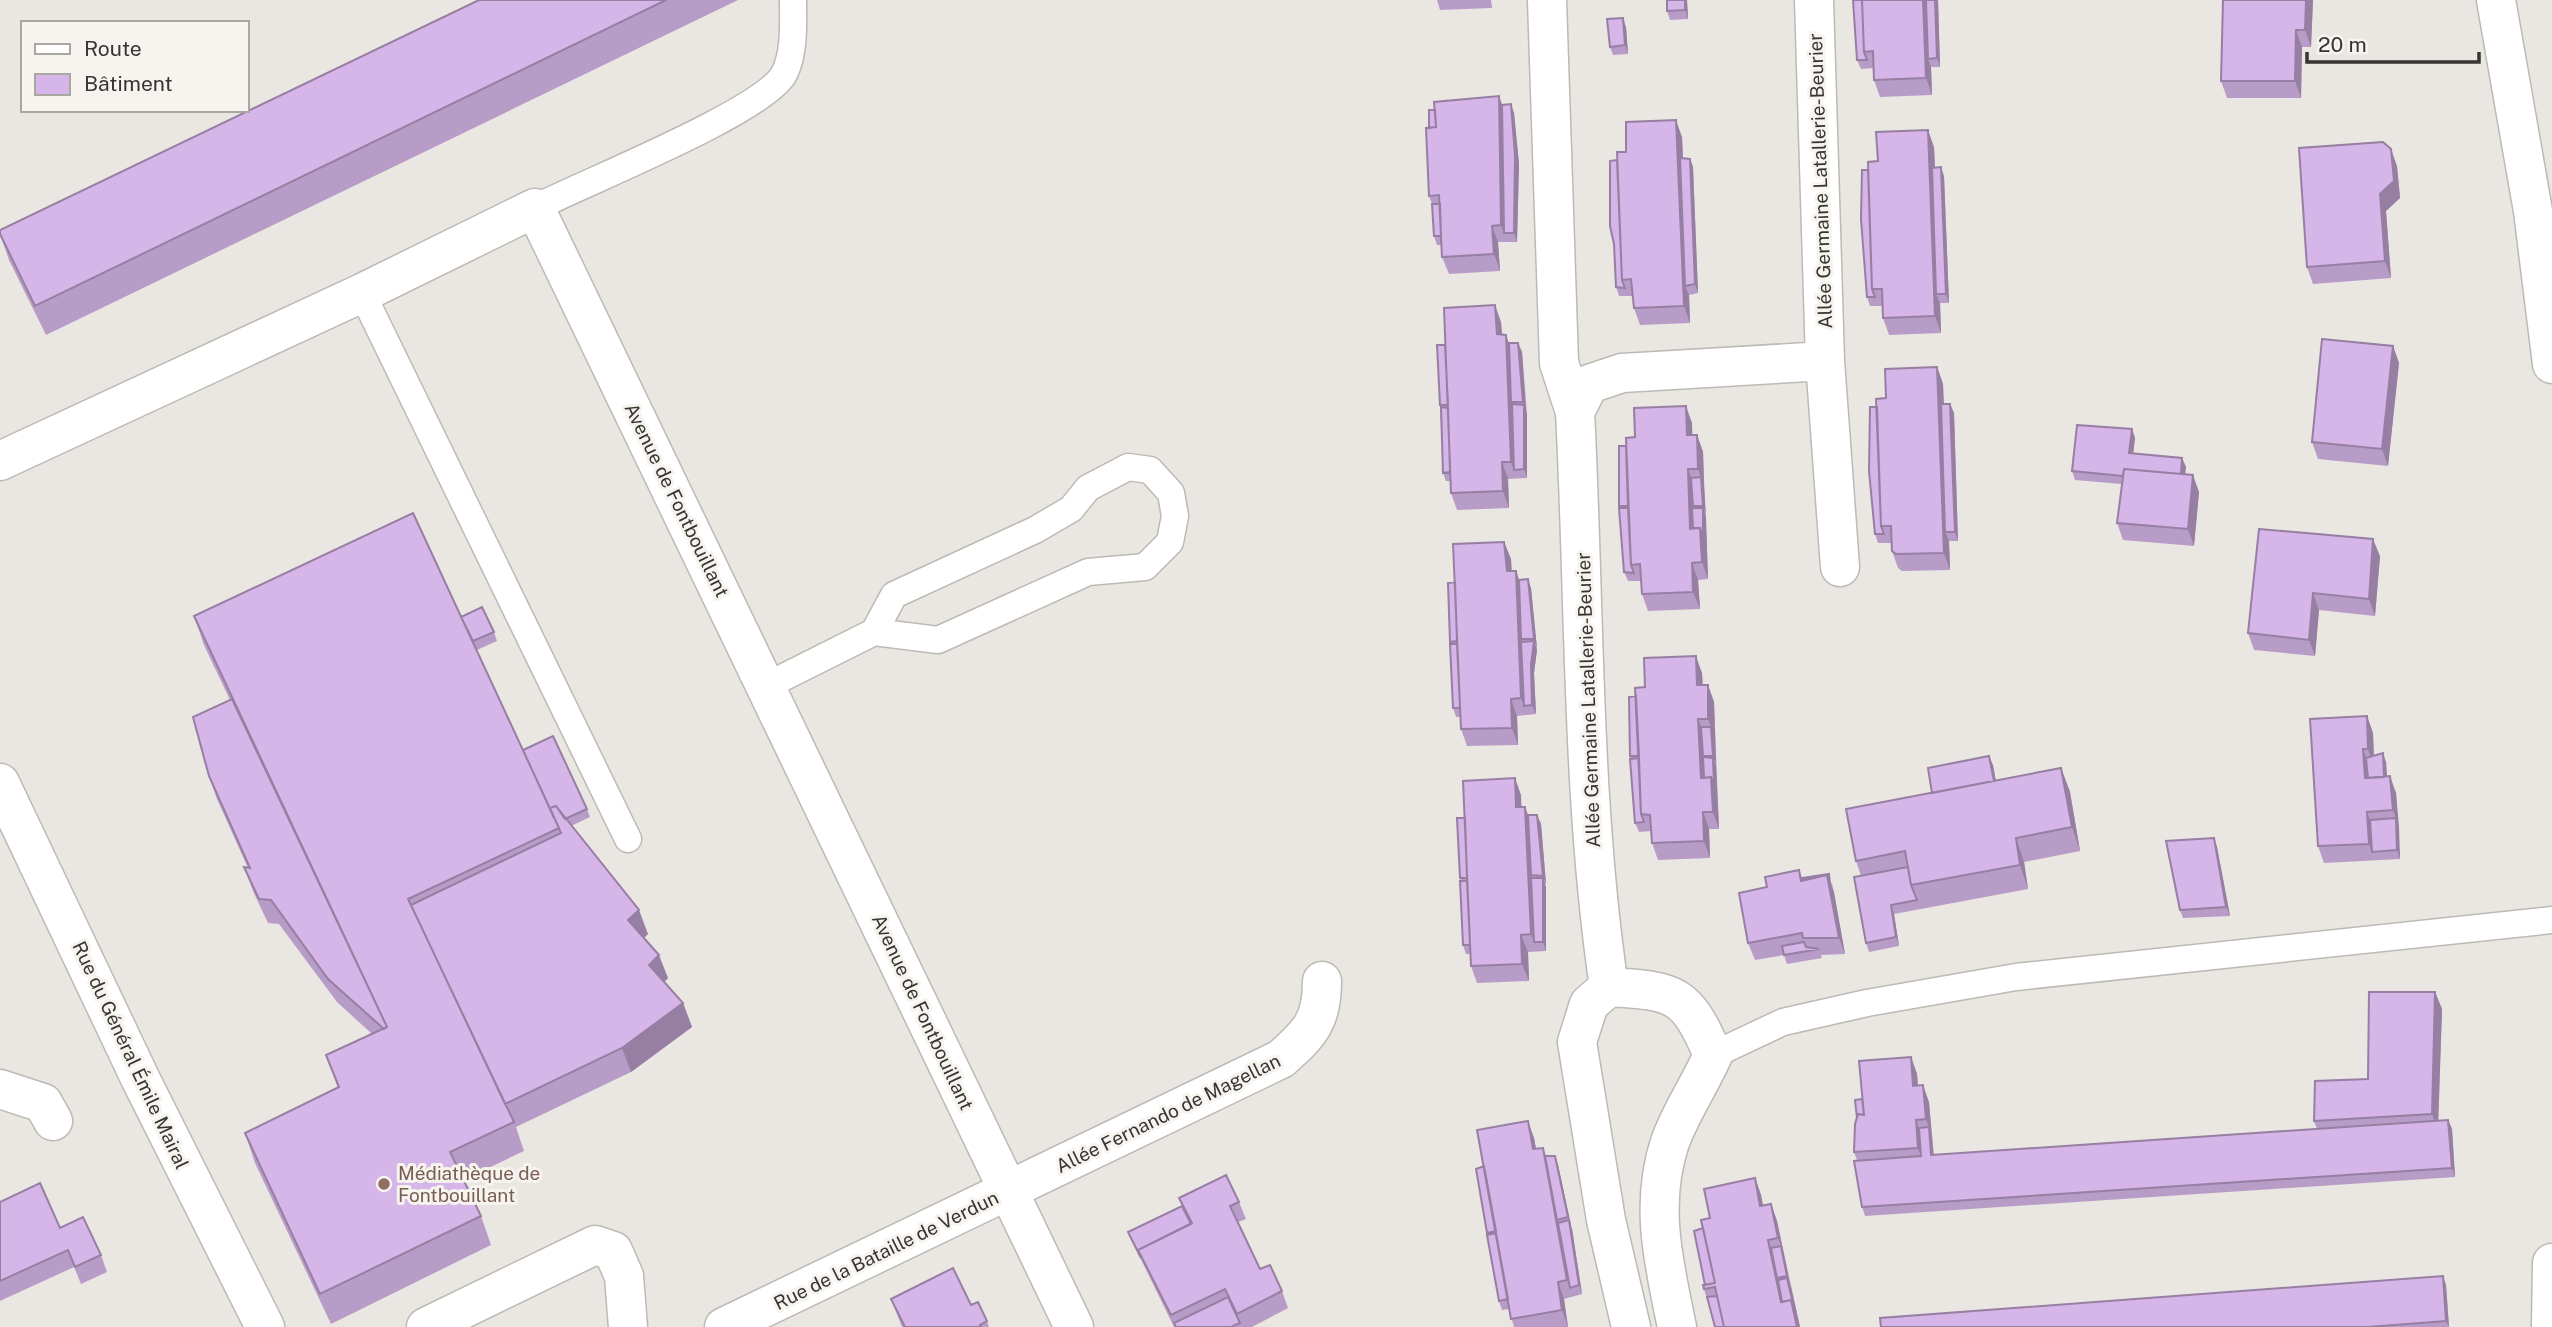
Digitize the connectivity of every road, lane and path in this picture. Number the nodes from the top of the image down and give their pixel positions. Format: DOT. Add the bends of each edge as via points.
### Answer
graph roads {
  1 [pos="793,0"];
  2 [pos="1547,0"];
  3 [pos="1814,0"];
  4 [pos="2496,0"];
  5 [pos="535,208"];
  6 [pos="362,293"];
  7 [pos="1825,361"];
  8 [pos="2552,364"];
  9 [pos="1575,412"];
  10 [pos="3,452"];
  11 [pos="1840,567"];
  12 [pos="874,632"];
  13 [pos="766,685"];
  14 [pos="0,783"];
  15 [pos="628,839"];
  16 [pos="2552,919"];
  17 [pos="1322,981"];
  18 [pos="1609,987"];
  19 [pos="1713,1055"];
  20 [pos="0,1089"];
  21 [pos="53,1121"];
  22 [pos="1009,1191"];
  23 [pos="2552,1263"];
  24 [pos="265,1327"];
  25 [pos="426,1327"];
  26 [pos="628,1327"];
  27 [pos="724,1327"];
  28 [pos="1074,1327"];
  29 [pos="1631,1327"];
  30 [pos="1677,1327"];
  31 [pos="2551,1327"];
  1 -- 5 [label="lane" via="792,42 784,74 766,94"];
  2 -- 9 [label="street, Allée Germaine Latallerie-Beurier" via="1559,363"];
  3 -- 7 [label="street, Allée Germaine Latallerie-Beurier"];
  4 -- 8 [label="street" via="2533,211"];
  5 -- 6 [label="street"];
  5 -- 13 [label="street, Avenue de Fontbouillant"];
  6 -- 10 [label="street"];
  6 -- 15 [label="lane"];
  7 -- 9 [label="street" via="1622,373 1589,384"];
  7 -- 11 [label="street, Allée Germaine Latallerie-Beurier"];
  9 -- 18 [label="street, Allée Germaine Latallerie-Beurier" via="1588,772"];
  12 -- 12 [label="lane" via="938,640 1088,572 1144,567 1170,542 1175,516 1171,493 1150,470 1128,467 1088,488 1071,509 1035,530 894,595"];
  12 -- 13 [label="lane"];
  13 -- 22 [label="street, Avenue de Fontbouillant"];
  14 -- 24 [label="street, Rue du Général Émile Mairal"];
  16 -- 19 [label="lane" via="2016,977 1783,1023"];
  17 -- 22 [label="street, Allée Fernando de Magellan" via="1322,1009 1305,1038 1280,1059"];
  18 -- 19 [label="street" via="1660,990 1687,1006"];
  18 -- 29 [label="street" via="1589,1004 1577,1042 1606,1220"];
  19 -- 30 [label="street" via="1671,1141 1657,1198 1659,1239"];
  20 -- 21 [label="street" via="43,1103"];
  22 -- 27 [label="street, Rue de la Bataille de Verdun"];
  22 -- 28 [label="street, Avenue de Fontbouillant"];
  23 -- 31 [label="street"];
  25 -- 26 [label="street" via="595,1245 613,1251 624,1276"];
}
